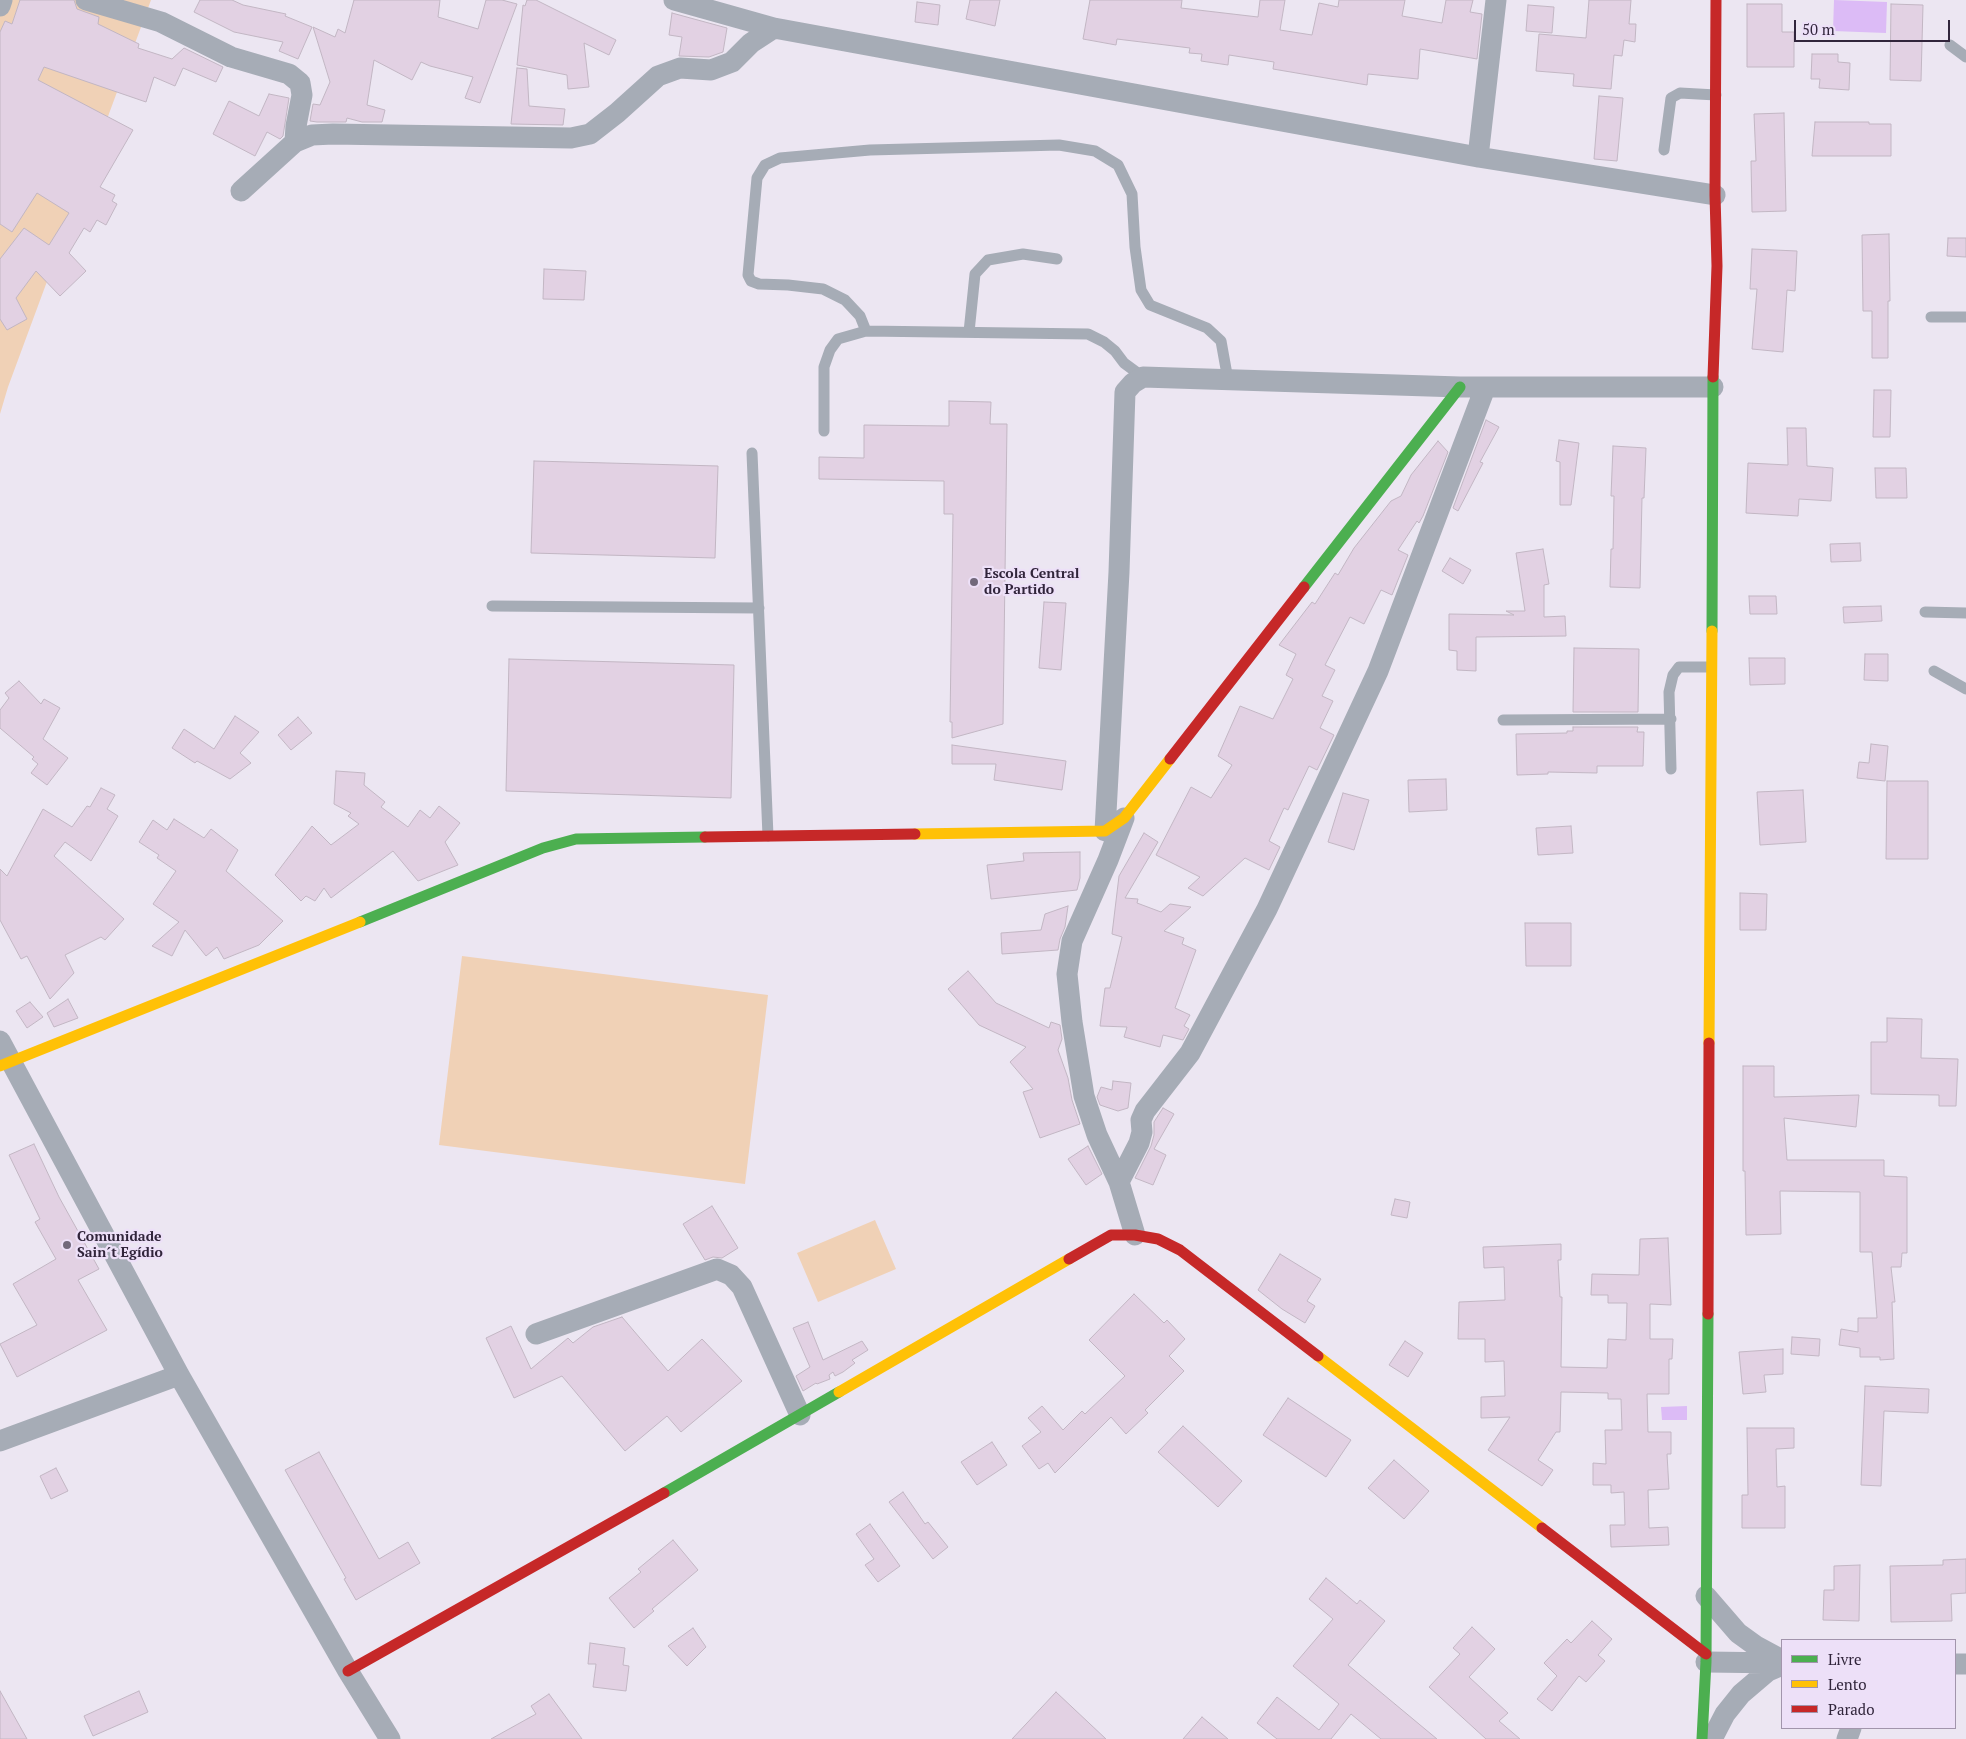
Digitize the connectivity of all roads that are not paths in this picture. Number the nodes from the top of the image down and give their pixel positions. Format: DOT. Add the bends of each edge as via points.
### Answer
graph roads {
  1 [pos="2,0"];
  2 [pos="86,0"];
  3 [pos="674,0"];
  4 [pos="1496,0"];
  5 [pos="1716,0"];
  6 [pos="0,6"];
  7 [pos="774,28"];
  8 [pos="1950,45"];
  9 [pos="1966,56"];
  10 [pos="1716,95"];
  11 [pos="295,142"];
  12 [pos="1664,150"];
  13 [pos="1478,157"];
  14 [pos="241,191"];
  15 [pos="1715,195"];
  16 [pos="1057,259"];
  17 [pos="1930,317"];
  18 [pos="1966,317"];
  19 [pos="866,331"];
  20 [pos="969,332"];
  21 [pos="1143,377"];
  22 [pos="1228,380"];
  23 [pos="1713,387"];
  24 [pos="1460,388"];
  25 [pos="1486,388"];
  26 [pos="824,431"];
  27 [pos="752,452"];
  28 [pos="492,606"];
  29 [pos="758,608"];
  30 [pos="1925,612"];
  31 [pos="1966,613"];
  32 [pos="1711,667"];
  33 [pos="1934,671"];
  34 [pos="1966,689"];
  35 [pos="1671,719"];
  36 [pos="1503,720"];
  37 [pos="1671,769"];
  38 [pos="1124,818"];
  39 [pos="1105,831"];
  40 [pos="768,836"];
  41 [pos="0,1040"];
  42 [pos="5,1064"];
  43 [pos="1119,1182"];
  44 [pos="1135,1235"];
  45 [pos="536,1334"];
  46 [pos="179,1375"];
  47 [pos="800,1415"];
  48 [pos="0,1441"];
  49 [pos="1706,1596"];
  50 [pos="1706,1658"];
  51 [pos="1781,1662"];
  52 [pos="1781,1663"];
  53 [pos="1781,1664"];
  54 [pos="348,1671"];
  55 [pos="390,1739"];
  56 [pos="1702,1739"];
  57 [pos="1712,1739"];
  1 -- 6 [label="street"];
  2 -- 11 [label="street" via="161,22 231,56 289,74 300,83 302,96"];
  3 -- 7 [label="street"];
  4 -- 13 [label="street"];
  5 -- 10 [label="street"];
  7 -- 11 [label="street" via="751,43 732,62 711,70 680,68 658,76 590,134 571,138 333,134 312,135"];
  7 -- 13 [label="street"];
  8 -- 9 [label="lane"];
  10 -- 12 [label="lane" via="1680,94 1670,98"];
  10 -- 15 [label="street"];
  11 -- 14 [label="street"];
  13 -- 15 [label="street"];
  15 -- 23 [label="street" via="1717,266"];
  16 -- 20 [label="lane" via="1023,254 988,260 975,274"];
  17 -- 18 [label="lane"];
  19 -- 20 [label="lane"];
  19 -- 22 [label="lane" via="860,316 845,300 823,289 751,281 748,276 757,178 765,165 780,158 870,150 1059,145 1095,151 1118,165 1132,194 1141,290 1150,305 1207,328 1221,341"];
  19 -- 26 [label="lane" via="838,339 830,350 824,367"];
  20 -- 21 [label="lane" via="1088,334 1104,342"];
  21 -- 22 [label="street"];
  21 -- 39 [label="street" via="1125,392"];
  22 -- 24 [label="street"];
  23 -- 25 [label="street"];
  23 -- 32 [label="street"];
  24 -- 25 [label="street"];
  24 -- 38 [label="street"];
  25 -- 43 [label="street" via="1374,680 1267,909 1216,1006 1190,1053 1145,1111 1139,1143"];
  27 -- 29 [label="lane"];
  28 -- 29 [label="lane"];
  29 -- 40 [label="lane"];
  30 -- 31 [label="lane"];
  32 -- 35 [label="lane" via="1679,667 1672,675 1669,692"];
  32 -- 49 [label="street"];
  33 -- 34 [label="lane"];
  35 -- 36 [label="lane"];
  35 -- 37 [label="lane"];
  38 -- 39 [label="street"];
  38 -- 43 [label="street" via="1072,941 1068,974 1084,1096 1097,1135"];
  39 -- 40 [label="street"];
  40 -- 42 [label="street" via="576,839 543,848"];
  41 -- 42 [label="street"];
  42 -- 46 [label="street"];
  43 -- 44 [label="street"];
  44 -- 47 [label="street" via="1111,1236"];
  44 -- 50 [label="street" via="1158,1239 1180,1250"];
  45 -- 47 [label="street" via="717,1269 731,1274 742,1287"];
  46 -- 48 [label="street"];
  46 -- 54 [label="street"];
  47 -- 54 [label="street"];
  49 -- 50 [label="street"];
  49 -- 51 [label="street" via="1738,1633"];
  50 -- 52 [label="street"];
  50 -- 56 [label="street"];
  53 -- 57 [label="street" via="1741,1694 1725,1714"];
  54 -- 55 [label="street"];
}
